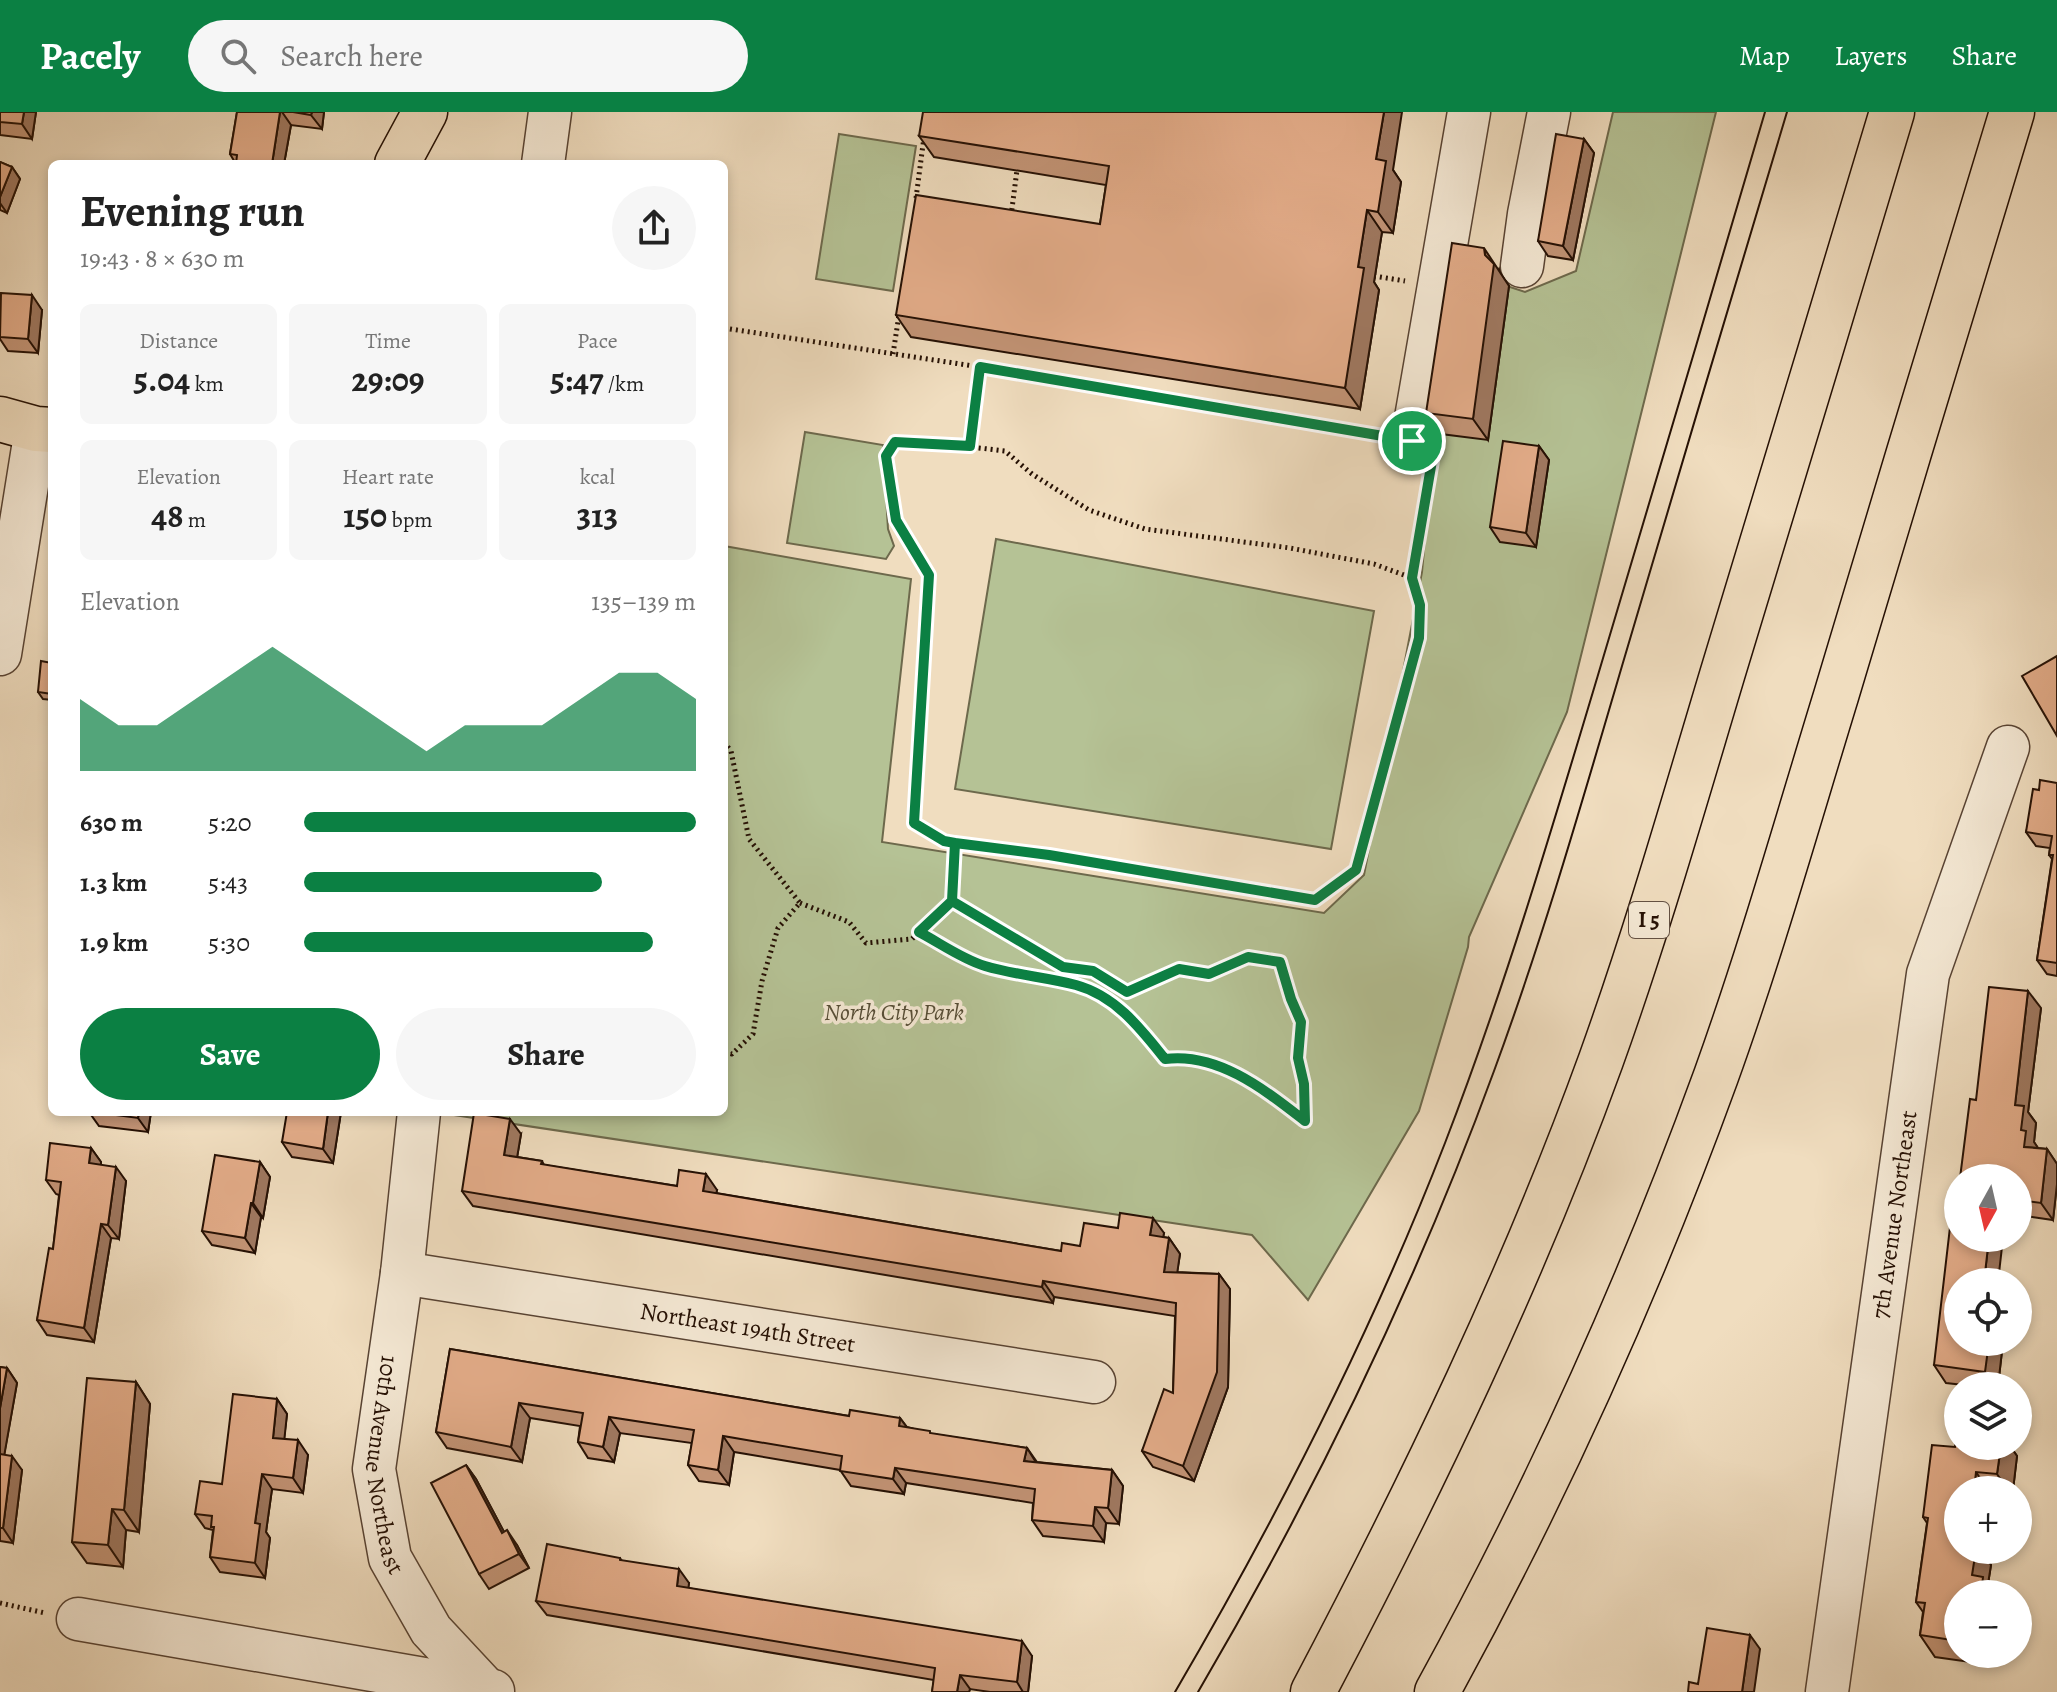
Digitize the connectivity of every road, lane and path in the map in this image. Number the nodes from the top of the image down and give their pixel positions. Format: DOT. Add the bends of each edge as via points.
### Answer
graph roads {
  1 [pos="425,112"];
  2 [pos="550,112"];
  3 [pos="1469,112"];
  4 [pos="1549,112"];
  5 [pos="1892,112"];
  6 [pos="2012,112"];
  7 [pos="926,127"];
  8 [pos="399,160"];
  9 [pos="544,160"];
  10 [pos="1017,170"];
  11 [pos="915,203"];
  12 [pos="1009,228"];
  13 [pos="1522,266"];
  14 [pos="1363,275"];
  15 [pos="1439,286"];
  16 [pos="900,309"];
  17 [pos="728,329"];
  18 [pos="893,354"];
  19 [pos="980,367"];
  20 [pos="29,426"];
  21 [pos="1412,441"];
  22 [pos="970,446"];
  23 [pos="1412,578"];
  24 [pos="0,654"];
  25 [pos="728,747"];
  26 [pos="2008,747"];
  27 [pos="955,843"];
  28 [pos="952,901"];
  29 [pos="800,903"];
  30 [pos="919,932"];
  31 [pos="728,1053"];
  32 [pos="419,1116"];
  33 [pos="402,1273"];
  34 [pos="1094,1382"];
  35 [pos="0,1603"];
  36 [pos="78,1619"];
  37 [pos="492,1691"];
  38 [pos="1313,1692"];
  39 [pos="1437,1692"];
  40 [pos="1827,1692"];
  1 -- 8 [label="main road"];
  2 -- 9 [label="street"];
  3 -- 15 [label="street"];
  4 -- 13 [label="street"];
  5 -- 38 [label="main road, I 5" via="1651,915 1600,1062 1469,1382"];
  6 -- 39 [label="main road" via="1774,901 1717,1073 1628,1300 1554,1467"];
  7 -- 11 [label="path"];
  10 -- 12 [label="path"];
  14 -- 15 [label="path"];
  15 -- 21 [label="street"];
  16 -- 18 [label="path"];
  17 -- 18 [label="path"];
  18 -- 19 [label="path"];
  19 -- 21 [label="path"];
  19 -- 22 [label="path"];
  20 -- 24 [label="street"];
  21 -- 23 [label="path" via="1435,443"];
  22 -- 23 [label="path" via="1005,451 1089,510 1145,529 1290,548 1374,564"];
  22 -- 27 [label="path" via="895,442 886,456 896,520 929,575 914,823"];
  23 -- 27 [label="path" via="1420,605 1419,638 1356,870 1315,900"];
  25 -- 29 [label="path" via="749,839"];
  26 -- 40 [label="street, 7th Avenue Northeast" via="1928,974"];
  27 -- 28 [label="path"];
  28 -- 30 [label="path"];
  28 -- 30 [label="path" via="1063,967 1093,971 1127,992 1179,969 1209,974 1248,957 1280,962 1301,1022 1298,1058 1305,1121 1241,1075 1183,1057 1165,1059 1137,1023 1078,985 981,965"];
  29 -- 30 [label="path" via="849,922 866,943 912,939"];
  29 -- 31 [label="path" via="778,928 753,1034"];
  32 -- 33 [label="street, 10th Avenue Northeast"];
  33 -- 34 [label="street, Northeast 194th Street"];
  33 -- 37 [label="street, 10th Avenue Northeast" via="374,1469 390,1558 431,1630"];
  35 -- 36 [label="path"];
  36 -- 37 [label="street"];
}
